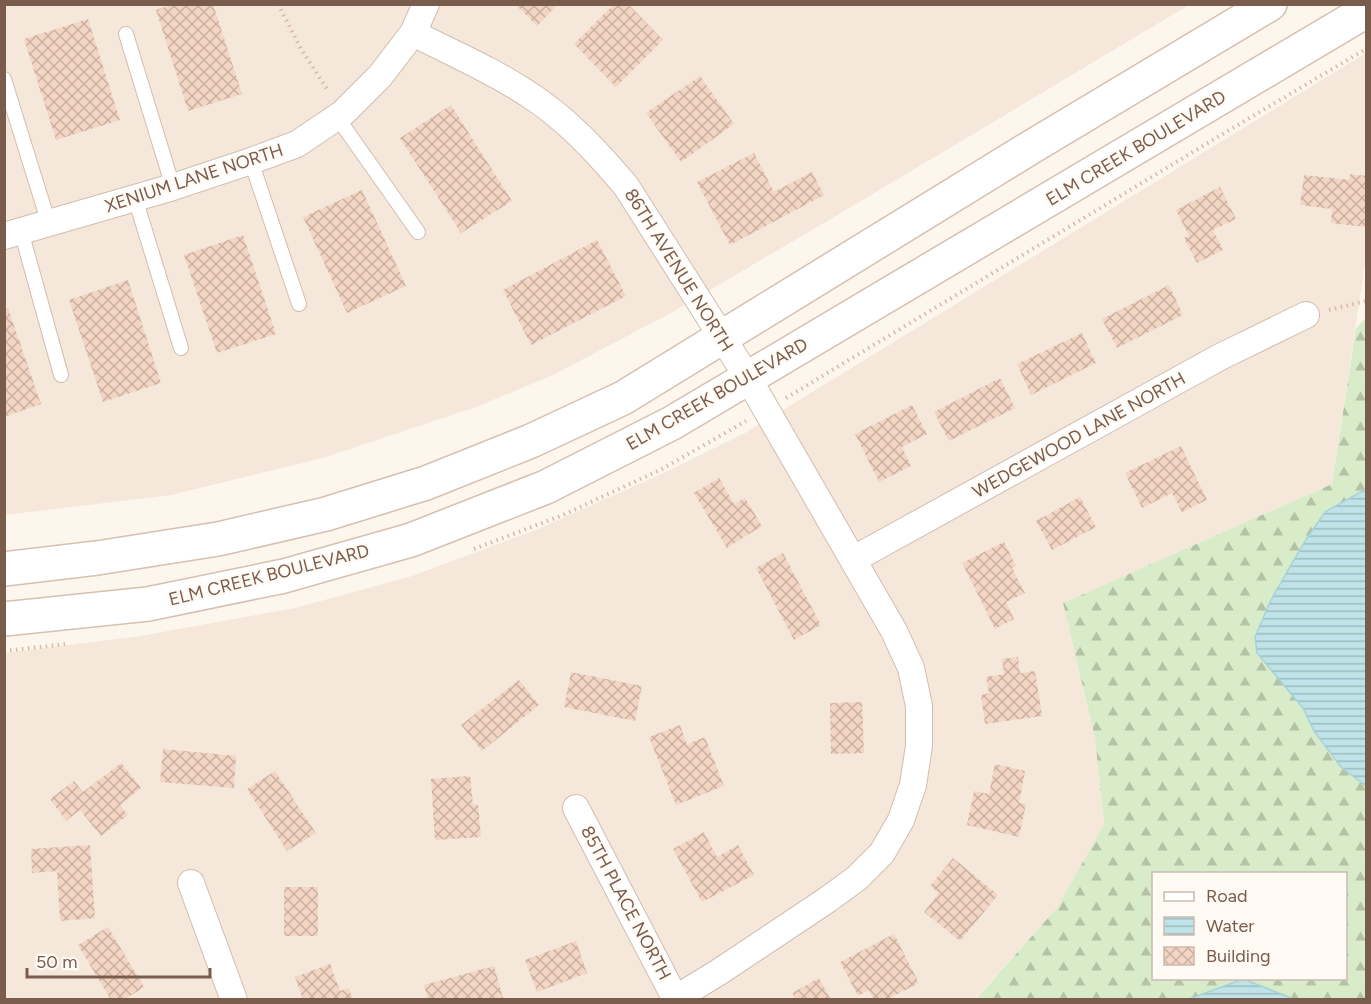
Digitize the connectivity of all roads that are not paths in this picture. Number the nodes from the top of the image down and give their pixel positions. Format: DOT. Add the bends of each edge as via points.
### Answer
graph roads {
  1 [pos="426,4"];
  2 [pos="1269,4"];
  3 [pos="1366,11"];
  4 [pos="413,33"];
  5 [pos="126,34"];
  6 [pos="4,79"];
  7 [pos="340,115"];
  8 [pos="251,161"];
  9 [pos="173,187"];
  10 [pos="135,198"];
  11 [pos="49,224"];
  12 [pos="418,232"];
  13 [pos="13,234"];
  14 [pos="299,304"];
  15 [pos="1306,315"];
  16 [pos="720,337"];
  17 [pos="181,348"];
  18 [pos="60,375"];
  19 [pos="748,378"];
  20 [pos="854,559"];
  21 [pos="4,570"];
  22 [pos="4,619"];
  23 [pos="576,808"];
  24 [pos="191,883"];
  25 [pos="234,999"];
  26 [pos="674,999"];
  1 -- 4 [label="street"];
  2 -- 16 [label="main road"];
  3 -- 19 [label="main road, ELM CREEK BOULEVARD"];
  4 -- 7 [label="street, XENIUM LANE NORTH" via="380,76"];
  4 -- 16 [label="street, 86TH AVENUE NORTH" via="529,94 606,161 626,186"];
  5 -- 9 [label="lane"];
  6 -- 11 [label="lane"];
  7 -- 8 [label="street, XENIUM LANE NORTH" via="297,144"];
  7 -- 12 [label="lane"];
  8 -- 9 [label="street, XENIUM LANE NORTH"];
  8 -- 14 [label="lane"];
  9 -- 10 [label="street, XENIUM LANE NORTH"];
  10 -- 11 [label="street, XENIUM LANE NORTH"];
  10 -- 17 [label="lane"];
  11 -- 13 [label="street, XENIUM LANE NORTH"];
  13 -- 18 [label="lane"];
  15 -- 20 [label="street, WEDGEWOOD LANE NORTH" via="1220,357"];
  16 -- 19 [label="street, 86TH AVENUE NORTH"];
  16 -- 21 [label="main road" via="623,398 531,441 426,483 326,514 218,539"];
  19 -- 20 [label="street, 86TH AVENUE NORTH"];
  19 -- 22 [label="main road, ELM CREEK BOULEVARD" via="672,423 546,487 411,540 284,576 148,604"];
  20 -- 26 [label="street, 86TH AVENUE NORTH" via="911,668 919,706 919,746 908,803 882,853 857,878"];
  23 -- 26 [label="street, 85TH PLACE NORTH"];
  24 -- 25 [label="street"];
}
